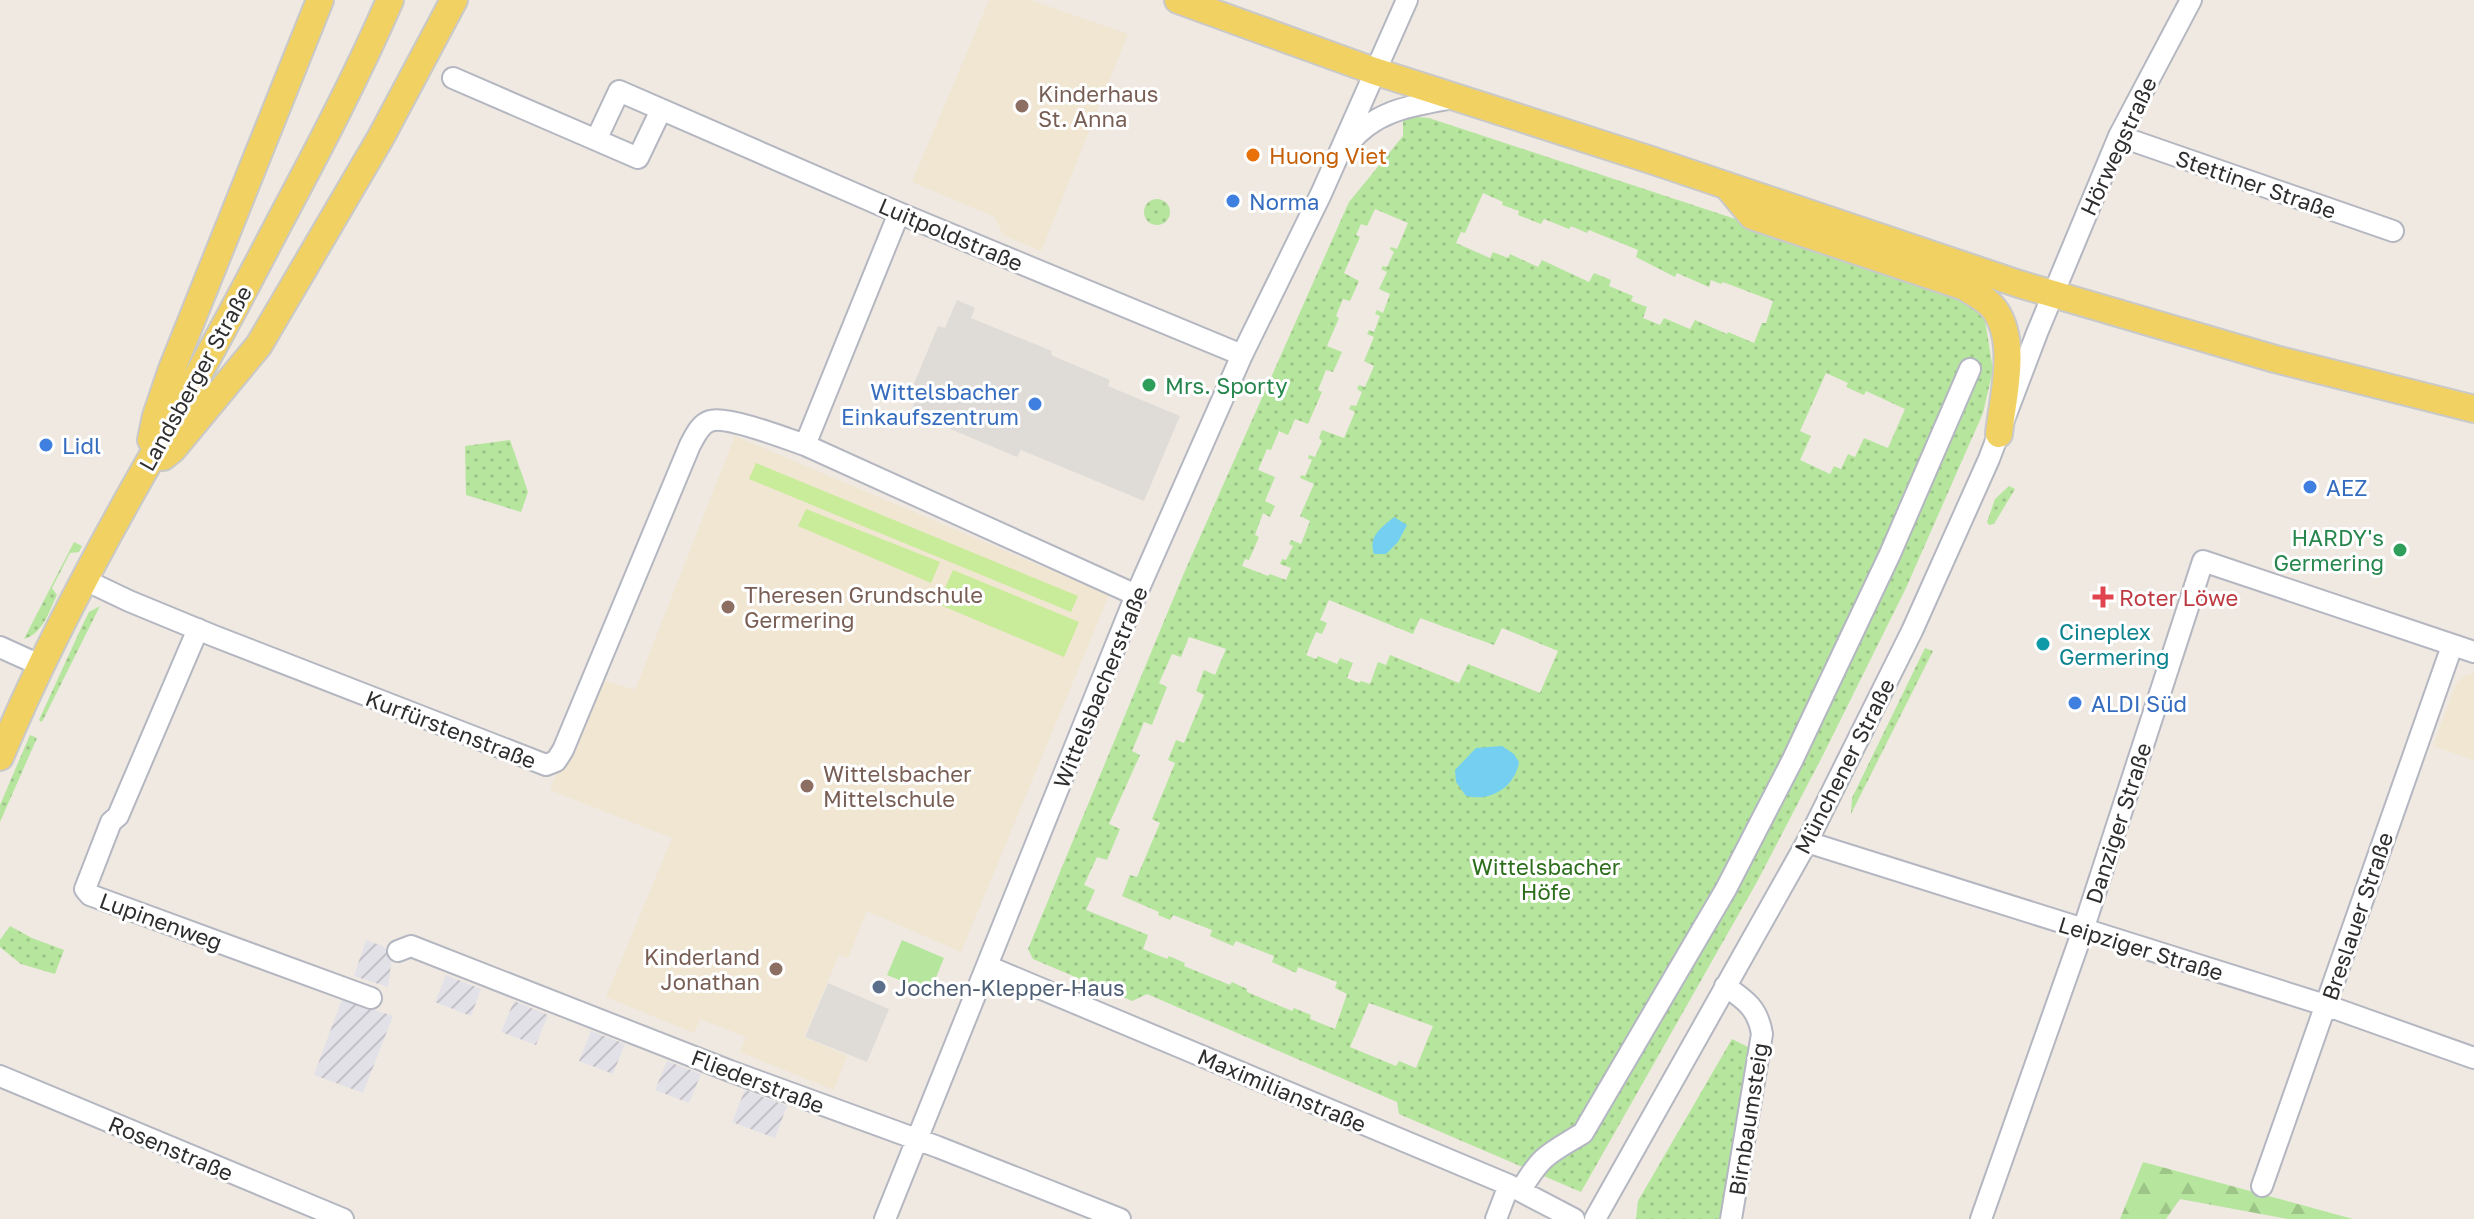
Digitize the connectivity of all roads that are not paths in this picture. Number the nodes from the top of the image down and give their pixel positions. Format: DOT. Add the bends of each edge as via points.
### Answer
graph roads {
  1 [pos="320,0"];
  2 [pos="390,0"];
  3 [pos="454,0"];
  4 [pos="1178,0"];
  5 [pos="1407,0"];
  6 [pos="2191,0"];
  7 [pos="1374,71"];
  8 [pos="453,78"];
  9 [pos="1457,98"];
  10 [pos="661,110"];
  11 [pos="2119,136"];
  12 [pos="596,140"];
  13 [pos="1334,164"];
  14 [pos="1727,186"];
  15 [pos="899,213"];
  16 [pos="2393,231"];
  17 [pos="2054,294"];
  18 [pos="1242,355"];
  19 [pos="1970,369"];
  20 [pos="2474,409"];
  21 [pos="1999,434"];
  22 [pos="805,445"];
  23 [pos="144,471"];
  24 [pos="85,580"];
  25 [pos="1136,595"];
  26 [pos="198,629"];
  27 [pos="2452,646"];
  28 [pos="0,647"];
  29 [pos="2474,652"];
  30 [pos="42,666"];
  31 [pos="0,757"];
  32 [pos="1807,842"];
  33 [pos="2083,930"];
  34 [pos="398,951"];
  35 [pos="987,966"];
  36 [pos="1725,986"];
  37 [pos="371,998"];
  38 [pos="2325,1005"];
  39 [pos="2474,1058"];
  40 [pos="0,1076"];
  41 [pos="915,1140"];
  42 [pos="2262,1186"];
  43 [pos="1515,1187"];
  44 [pos="343,1219"];
  45 [pos="885,1219"];
  46 [pos="1120,1219"];
  47 [pos="1496,1219"];
  48 [pos="1574,1219"];
  49 [pos="1595,1219"];
  50 [pos="1731,1219"];
  51 [pos="1981,1219"];
  1 -- 23 [label="main road" via="172,369"];
  2 -- 23 [label="main road, Landsberger Straße" via="340,108"];
  3 -- 23 [label="main road" via="259,345 173,449"];
  4 -- 7 [label="main road"];
  5 -- 7 [label="street, Wittelsbacherstraße"];
  6 -- 11 [label="street, Hörwegstraße"];
  7 -- 9 [label="main road"];
  7 -- 13 [label="street, Wittelsbacherstraße"];
  8 -- 12 [label="street"];
  9 -- 13 [label="street, Wittelsbacherstraße" via="1374,120"];
  9 -- 14 [label="main road"];
  10 -- 12 [label="street" via="638,158"];
  10 -- 12 [label="street, Luitpoldstraße" via="619,91"];
  10 -- 15 [label="street, Luitpoldstraße"];
  11 -- 16 [label="street, Stettiner Straße"];
  11 -- 17 [label="street, Hörwegstraße"];
  13 -- 18 [label="street, Wittelsbacherstraße"];
  14 -- 17 [label="main road"];
  14 -- 21 [label="main road" via="1752,216 1965,287 1993,307 2008,354"];
  15 -- 18 [label="street, Luitpoldstraße"];
  15 -- 22 [label="street"];
  17 -- 20 [label="main road" via="2275,359"];
  17 -- 21 [label="street, Münchener Straße"];
  18 -- 25 [label="street, Wittelsbacherstraße"];
  19 -- 43 [label="street" via="1829,687 1726,889 1583,1133 1552,1151"];
  21 -- 32 [label="street, Münchener Straße" via="1938,576"];
  22 -- 25 [label="street, Kurfürstenstraße"];
  22 -- 26 [label="street, Kurfürstenstraße" via="715,419 696,432 563,750 546,765"];
  23 -- 24 [label="main road, Landsberger Straße"];
  24 -- 26 [label="street, Kurfürstenstraße"];
  24 -- 30 [label="main road, Landsberger Straße"];
  25 -- 35 [label="street, Wittelsbacherstraße"];
  26 -- 37 [label="street, Lupinenweg" via="85,889"];
  27 -- 29 [label="street"];
  27 -- 33 [label="street, Danziger Straße" via="2203,561"];
  27 -- 38 [label="street, Breslauer Straße"];
  28 -- 30 [label="street"];
  30 -- 31 [label="main road, Landsberger Straße"];
  32 -- 33 [label="street, Leipziger Straße"];
  32 -- 36 [label="street, Münchener Straße"];
  33 -- 38 [label="street, Leipziger Straße"];
  33 -- 51 [label="street, Danziger Straße"];
  34 -- 41 [label="street, Fliederstraße" via="411,946"];
  35 -- 41 [label="street, Wittelsbacherstraße"];
  35 -- 43 [label="street, Maximilianstraße"];
  36 -- 49 [label="street, Münchener Straße"];
  36 -- 50 [label="street, Birnbaumsteig" via="1749,1002 1762,1034"];
  38 -- 39 [label="street, Leipziger Straße"];
  38 -- 42 [label="street, Breslauer Straße"];
  40 -- 44 [label="street, Rosenstraße"];
  41 -- 45 [label="street, Wittelsbacherstraße"];
  41 -- 46 [label="street, Fliederstraße"];
  43 -- 47 [label="street"];
  43 -- 48 [label="street, Maximilianstraße"];
}
